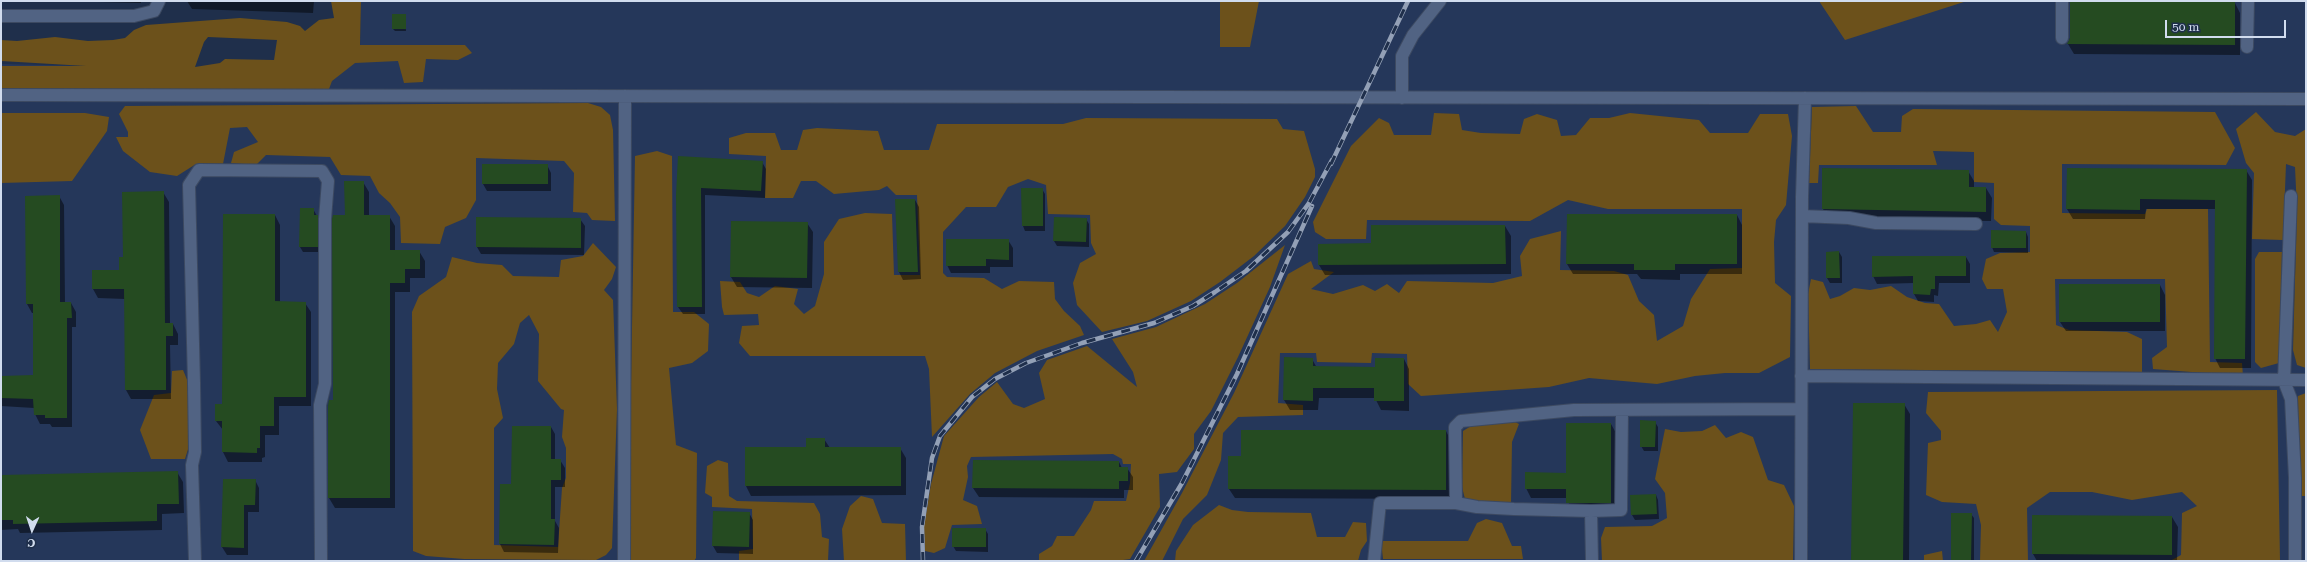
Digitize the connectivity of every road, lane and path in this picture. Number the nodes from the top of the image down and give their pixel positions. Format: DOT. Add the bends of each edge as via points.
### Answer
graph roads {
  1 [pos="159,1"];
  2 [pos="1440,1"];
  3 [pos="2062,1"];
  4 [pos="2248,1"];
  5 [pos="1,16"];
  6 [pos="2062,38"];
  7 [pos="2247,47"];
  8 [pos="1,95"];
  9 [pos="625,96"];
  10 [pos="1402,98"];
  11 [pos="1805,98"];
  12 [pos="2306,99"];
  13 [pos="2291,196"];
  14 [pos="1802,216"];
  15 [pos="1976,224"];
  16 [pos="1801,376"];
  17 [pos="2306,380"];
  18 [pos="2284,381"];
  19 [pos="1801,409"];
  20 [pos="1622,410"];
  21 [pos="1456,503"];
  22 [pos="1591,511"];
  23 [pos="195,561"];
  24 [pos="321,561"];
  25 [pos="624,561"];
  26 [pos="1374,561"];
  27 [pos="1592,561"];
  28 [pos="1801,561"];
  29 [pos="2295,561"];
  1 -- 5 [label="street" via="154,11 134,16"];
  2 -- 10 [label="street" via="1413,36 1402,56"];
  3 -- 6 [label="street"];
  4 -- 7 [label="street"];
  8 -- 9 [label="street"];
  9 -- 10 [label="street"];
  9 -- 25 [label="street"];
  10 -- 11 [label="street"];
  11 -- 12 [label="street"];
  11 -- 14 [label="street"];
  13 -- 18 [label="street"];
  14 -- 15 [label="street" via="1849,218 1876,223"];
  14 -- 16 [label="street"];
  16 -- 18 [label="street"];
  16 -- 19 [label="street"];
  17 -- 18 [label="street"];
  18 -- 29 [label="street" via="2291,407 2295,478"];
  19 -- 20 [label="street"];
  19 -- 28 [label="street"];
  20 -- 21 [label="street" via="1574,410 1461,422 1455,427"];
  20 -- 22 [label="street" via="1621,510"];
  21 -- 22 [label="street" via="1499,508"];
  21 -- 26 [label="street" via="1380,503"];
  22 -- 27 [label="street"];
  23 -- 24 [label="street" via="189,185 199,170 322,171 328,181 325,219 325,384 320,405"];
}
